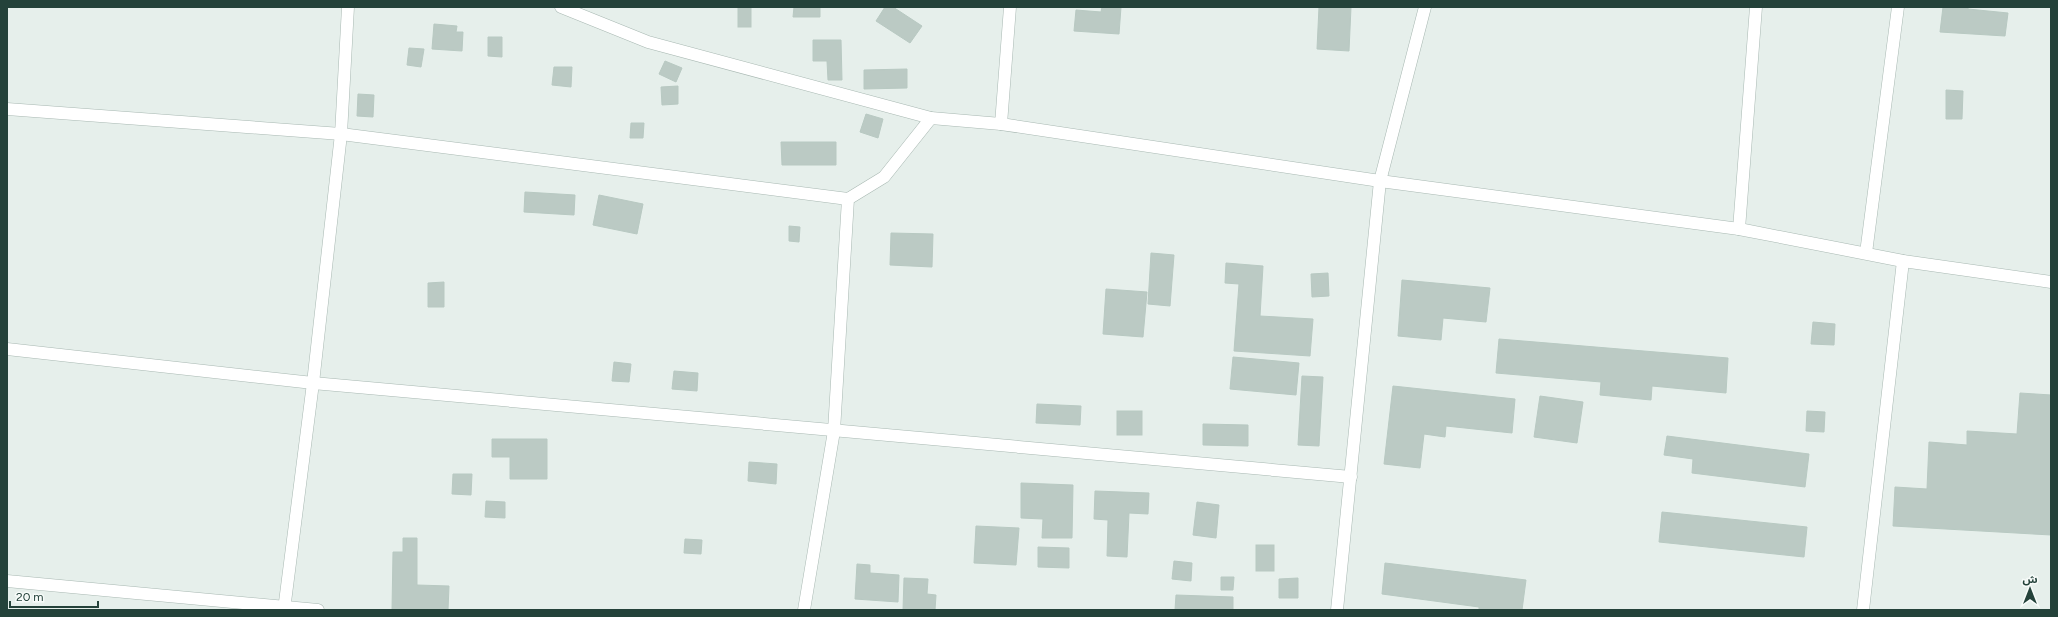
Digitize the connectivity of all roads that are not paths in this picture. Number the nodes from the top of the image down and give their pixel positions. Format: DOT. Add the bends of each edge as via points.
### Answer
graph roads {
  1 [pos="348,7"];
  2 [pos="561,7"];
  3 [pos="1010,7"];
  4 [pos="1425,7"];
  5 [pos="1756,7"];
  6 [pos="1898,7"];
  7 [pos="7,109"];
  8 [pos="931,118"];
  9 [pos="1001,124"];
  10 [pos="341,134"];
  11 [pos="1380,182"];
  12 [pos="848,199"];
  13 [pos="1739,229"];
  14 [pos="1866,253"];
  15 [pos="1904,261"];
  16 [pos="2051,282"];
  17 [pos="7,349"];
  18 [pos="313,383"];
  19 [pos="834,431"];
  20 [pos="1351,477"];
  21 [pos="7,581"];
  22 [pos="284,608"];
  23 [pos="318,610"];
  24 [pos="804,610"];
  25 [pos="1336,610"];
  26 [pos="1862,610"];
  1 -- 10 [label="street"];
  2 -- 8 [label="street" via="648,42"];
  3 -- 9 [label="street"];
  4 -- 11 [label="street"];
  5 -- 13 [label="street"];
  6 -- 14 [label="street"];
  7 -- 10 [label="street"];
  8 -- 9 [label="street"];
  8 -- 12 [label="street" via="884,177"];
  9 -- 11 [label="street"];
  10 -- 12 [label="street"];
  10 -- 18 [label="street"];
  11 -- 13 [label="street"];
  11 -- 20 [label="street"];
  12 -- 19 [label="street"];
  13 -- 14 [label="street"];
  14 -- 15 [label="street"];
  15 -- 16 [label="street"];
  15 -- 26 [label="street"];
  17 -- 18 [label="street"];
  18 -- 19 [label="street"];
  18 -- 22 [label="street"];
  19 -- 20 [label="street"];
  19 -- 24 [label="street"];
  20 -- 25 [label="street"];
  21 -- 22 [label="street"];
  22 -- 23 [label="street"];
}
